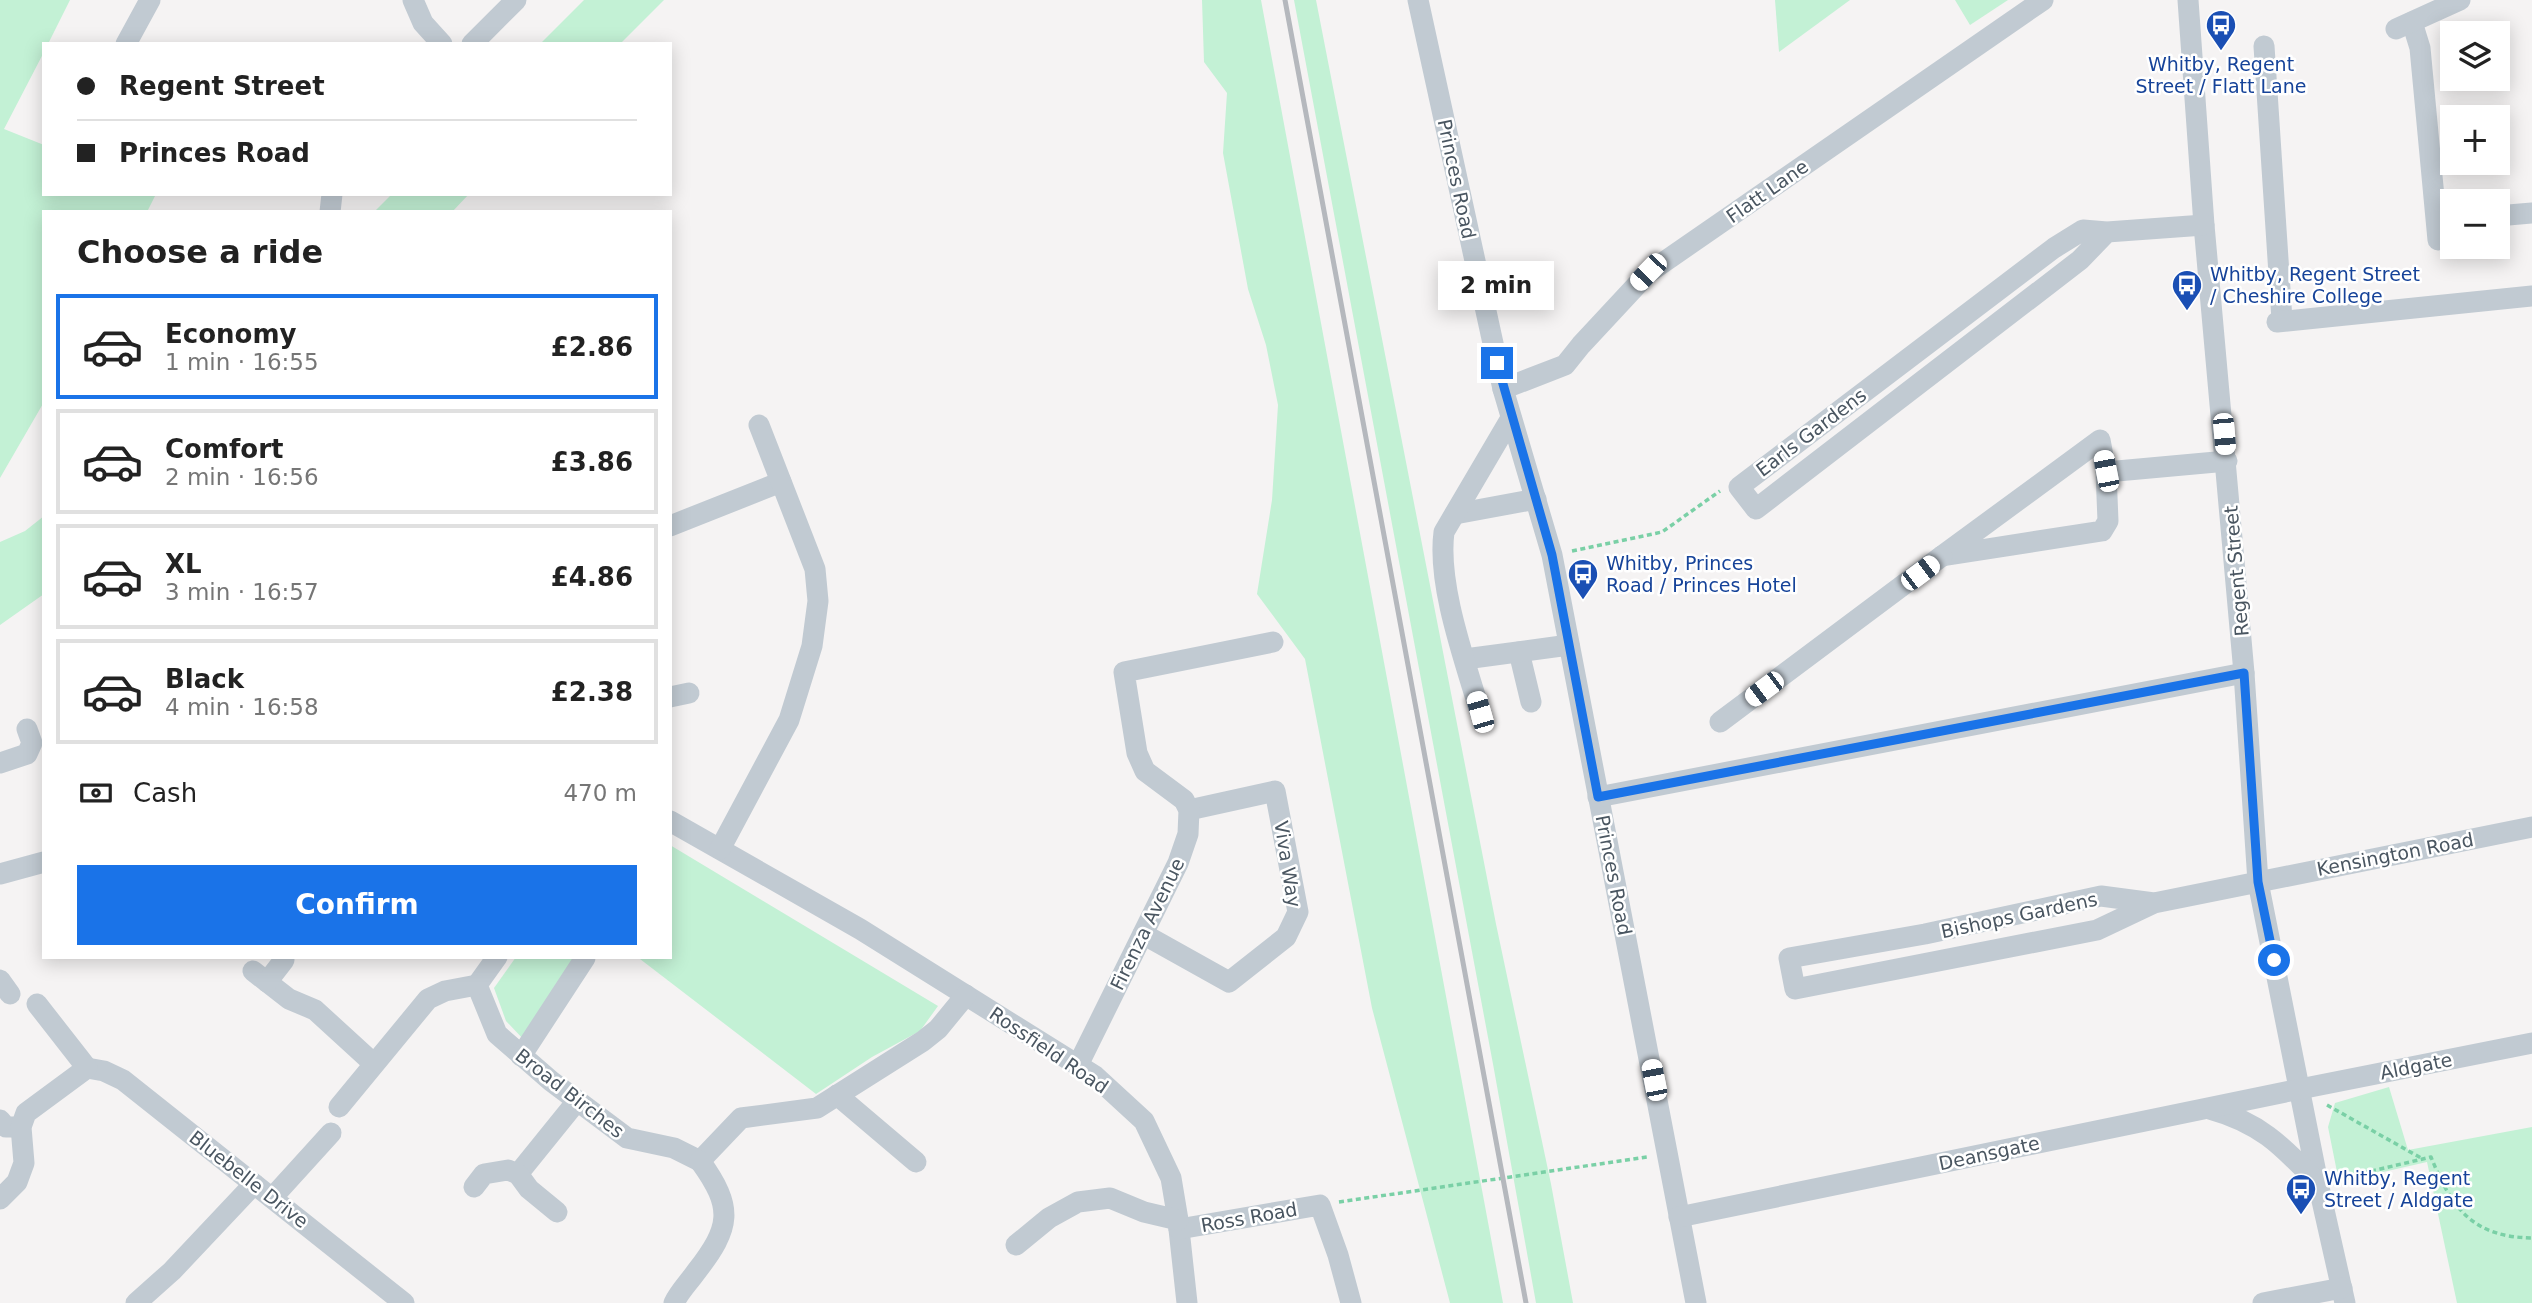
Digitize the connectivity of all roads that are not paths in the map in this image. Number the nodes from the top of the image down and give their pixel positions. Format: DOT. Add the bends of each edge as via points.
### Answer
graph roads {
  1 [pos="150,0"];
  2 [pos="413,0"];
  3 [pos="516,0"];
  4 [pos="1418,0"];
  5 [pos="2043,0"];
  6 [pos="2188,0"];
  7 [pos="2460,0"];
  8 [pos="128,42"];
  9 [pos="440,42"];
  10 [pos="474,42"];
  11 [pos="2264,46"];
  12 [pos="2440,211"];
  13 [pos="2532,213"];
  14 [pos="2510,215"];
  15 [pos="2204,225"];
  16 [pos="2107,232"];
  17 [pos="2532,296"];
  18 [pos="1896,368"];
  19 [pos="1503,388"];
  20 [pos="1912,388"];
  21 [pos="1511,418"];
  22 [pos="759,425"];
  23 [pos="2227,461"];
  24 [pos="2106,471"];
  25 [pos="781,482"];
  26 [pos="1536,499"];
  27 [pos="1455,514"];
  28 [pos="672,525"];
  29 [pos="1942,556"];
  30 [pos="1273,642"];
  31 [pos="1569,645"];
  32 [pos="1520,652"];
  33 [pos="1465,659"];
  34 [pos="2244,673"];
  35 [pos="1531,702"];
  36 [pos="1480,712"];
  37 [pos="1720,722"];
  38 [pos="27,729"];
  39 [pos="0,763"];
  40 [pos="1598,797"];
  41 [pos="1189,810"];
  42 [pos="672,822"];
  43 [pos="2532,827"];
  44 [pos="720,849"];
  45 [pos="42,863"];
  46 [pos="0,874"];
  47 [pos="2258,882"];
  48 [pos="2154,903"];
  49 [pos="1143,934"];
  50 [pos="1926,934"];
  51 [pos="496,959"];
  52 [pos="584,959"];
  53 [pos="284,960"];
  54 [pos="1931,963"];
  55 [pos="477,985"];
  56 [pos="966,995"];
  57 [pos="37,1004"];
  58 [pos="2532,1044"];
  59 [pos="521,1056"];
  60 [pos="373,1063"];
  61 [pos="1078,1065"];
  62 [pos="87,1068"];
  63 [pos="2300,1089"];
  64 [pos="837,1095"];
  65 [pos="577,1101"];
  66 [pos="339,1107"];
  67 [pos="2206,1108"];
  68 [pos="0,1120"];
  69 [pos="21,1127"];
  70 [pos="331,1133"];
  71 [pos="700,1161"];
  72 [pos="916,1162"];
  73 [pos="518,1174"];
  74 [pos="2318,1183"];
  75 [pos="254,1184"];
  76 [pos="474,1186"];
  77 [pos="272,1198"];
  78 [pos="0,1199"];
  79 [pos="556,1212"];
  80 [pos="1679,1217"];
  81 [pos="1178,1224"];
  82 [pos="1016,1245"];
  83 [pos="2343,1295"];
  84 [pos="136,1303"];
  85 [pos="404,1303"];
  86 [pos="674,1303"];
  87 [pos="1187,1303"];
  88 [pos="1351,1303"];
  89 [pos="1696,1303"];
  90 [pos="2263,1303"];
  1 -- 8 [label="street"];
  2 -- 9 [label="street" via="423,23"];
  3 -- 10 [label="street"];
  4 -- 19 [label="street, Princes Road"];
  5 -- 19 [label="street, Flatt Lane" via="1648,272 1565,365"];
  6 -- 15 [label="street, Regent Street"];
  7 -- 12 [label="street" via="2404,26 2420,48"];
  11 -- 17 [label="street" via="2280,321"];
  13 -- 14 [label="street"];
  15 -- 16 [label="street, Earls Gardens"];
  15 -- 23 [label="street, Regent Street"];
  16 -- 18 [label="street, Earls Gardens" via="2083,230 2054,247"];
  16 -- 20 [label="street, Earls Gardens" via="2080,260"];
  18 -- 20 [label="street"];
  18 -- 20 [label="street, Earls Gardens" via="1739,486 1756,509"];
  19 -- 21 [label="street, Princes Road"];
  21 -- 26 [label="street, Princes Road"];
  21 -- 27 [label="street"];
  22 -- 25 [label="street"];
  23 -- 24 [label="street"];
  23 -- 34 [label="street, Regent Street"];
  24 -- 29 [label="street" via="2108,522 2102,531"];
  24 -- 29 [label="street" via="2100,440"];
  25 -- 28 [label="street"];
  25 -- 44 [label="street" via="815,569 818,601 812,646 789,720"];
  26 -- 27 [label="street"];
  26 -- 31 [label="street, Princes Road"];
  27 -- 33 [label="street" via="1444,532 1441,550"];
  29 -- 37 [label="street"];
  30 -- 41 [label="street" via="1124,672 1137,753 1145,771 1184,800"];
  31 -- 32 [label="street"];
  31 -- 40 [label="street, Princes Road"];
  32 -- 33 [label="street"];
  32 -- 35 [label="street"];
  33 -- 36 [label="street"];
  34 -- 40 [label="street"];
  34 -- 47 [label="street, Regent Street"];
  38 -- 39 [label="street" via="32,743 27,754"];
  40 -- 80 [label="street, Princes Road"];
  41 -- 49 [label="street, Firenza Avenue" via="1188,834 1178,863"];
  41 -- 49 [label="street, Viva Way" via="1275,791 1298,912 1286,937 1230,982"];
  42 -- 44 [label="street, Rossfield Road"];
  43 -- 47 [label="street, Kensington Road"];
  44 -- 56 [label="street, Rossfield Road"];
  45 -- 46 [label="street"];
  47 -- 48 [label="street, Bishops Gardens"];
  47 -- 63 [label="street, Regent Street"];
  48 -- 50 [label="street, Bishops Gardens" via="2101,896"];
  48 -- 54 [label="street, Bishops Gardens" via="2097,930"];
  49 -- 61 [label="street, Firenza Avenue"];
  50 -- 54 [label="street, Bishops Gardens"];
  50 -- 54 [label="street, Bishops Gardens" via="1789,958 1795,989"];
  51 -- 55 [label="street"];
  52 -- 59 [label="street"];
  53 -- 60 [label="street" via="260,976 289,999 315,1010"];
  55 -- 59 [label="street, Broad Birches" via="497,1034"];
  55 -- 60 [label="street" via="428,999"];
  56 -- 61 [label="street, Rossfield Road"];
  56 -- 64 [label="street" via="939,1029"];
  57 -- 62 [label="street"];
  58 -- 63 [label="street, Aldgate"];
  59 -- 65 [label="street, Broad Birches"];
  60 -- 66 [label="street"];
  61 -- 81 [label="street, Rossfield Road" via="1144,1121 1171,1178"];
  62 -- 69 [label="street" via="26,1113"];
  62 -- 75 [label="street, Bluebelle Drive" via="122,1080"];
  63 -- 67 [label="street, Deansgate"];
  63 -- 74 [label="street, Regent Street"];
  64 -- 71 [label="street" via="817,1108 741,1118"];
  64 -- 72 [label="street"];
  65 -- 71 [label="street, Broad Birches" via="627,1138 674,1148"];
  65 -- 73 [label="street"];
  67 -- 74 [label="street" via="2261,1129"];
  67 -- 80 [label="street, Deansgate"];
  68 -- 69 [label="street" via="6,1127"];
  69 -- 78 [label="street" via="24,1163 17,1182"];
  70 -- 77 [label="street"];
  71 -- 86 [label="street" via="718,1185 725,1218 716,1245"];
  73 -- 76 [label="street" via="508,1170 484,1174"];
  73 -- 79 [label="street"];
  74 -- 83 [label="street, Regent Street"];
  75 -- 77 [label="street, Bluebelle Drive"];
  75 -- 84 [label="street"];
  77 -- 85 [label="street, Bluebelle Drive"];
  80 -- 89 [label="street, Princes Road"];
  81 -- 82 [label="street" via="1110,1198 1078,1202"];
  81 -- 87 [label="street, Rossfield Road"];
  81 -- 88 [label="street, Ross Road" via="1320,1205"];
  83 -- 90 [label="street"];
}
